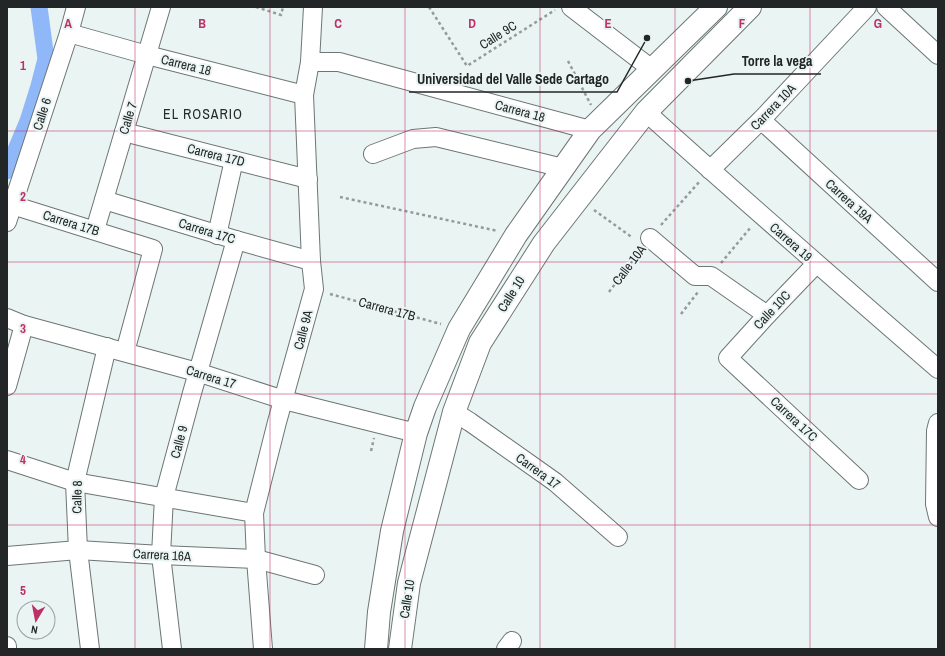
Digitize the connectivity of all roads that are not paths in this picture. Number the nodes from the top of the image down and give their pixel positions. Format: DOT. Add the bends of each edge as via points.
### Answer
graph roads {
  1 [pos="76,7"];
  2 [pos="161,7"];
  3 [pos="313,7"];
  4 [pos="571,7"];
  5 [pos="716,7"];
  6 [pos="750,7"];
  7 [pos="867,7"];
  8 [pos="886,7"];
  9 [pos="69,33"];
  10 [pos="937,51"];
  11 [pos="147,55"];
  12 [pos="310,62"];
  13 [pos="653,70"];
  14 [pos="304,96"];
  15 [pos="646,112"];
  16 [pos="760,120"];
  17 [pos="595,125"];
  18 [pos="124,132"];
  19 [pos="373,154"];
  20 [pos="234,160"];
  21 [pos="563,168"];
  22 [pos="710,170"];
  23 [pos="308,179"];
  24 [pos="104,200"];
  25 [pos="12,205"];
  26 [pos="7,222"];
  27 [pos="94,230"];
  28 [pos="217,235"];
  29 [pos="650,238"];
  30 [pos="236,240"];
  31 [pos="311,261"];
  32 [pos="816,264"];
  33 [pos="938,282"];
  34 [pos="767,315"];
  35 [pos="7,318"];
  36 [pos="24,325"];
  37 [pos="107,347"];
  38 [pos="125,352"];
  39 [pos="728,358"];
  40 [pos="938,369"];
  41 [pos="197,372"];
  42 [pos="7,386"];
  43 [pos="284,400"];
  44 [pos="454,412"];
  45 [pos="938,422"];
  46 [pos="416,432"];
  47 [pos="937,452"];
  48 [pos="7,460"];
  49 [pos="859,480"];
  50 [pos="75,482"];
  51 [pos="164,497"];
  52 [pos="937,508"];
  53 [pos="254,512"];
  54 [pos="618,537"];
  55 [pos="78,550"];
  56 [pos="161,555"];
  57 [pos="7,556"];
  58 [pos="256,559"];
  59 [pos="316,575"];
  60 [pos="7,646"];
  61 [pos="7,649"];
  62 [pos="90,649"];
  63 [pos="172,649"];
  64 [pos="263,649"];
  65 [pos="376,649"];
  66 [pos="400,649"];
  1 -- 9 [label="street, Calle 6"];
  2 -- 11 [label="street, Calle 7"];
  3 -- 12 [label="street, Calle 9A"];
  4 -- 13 [label="street"];
  5 -- 13 [label="main road, Calle 10"];
  6 -- 15 [label="main road, Calle 10"];
  7 -- 16 [label="street, Carrera 10A"];
  8 -- 10 [label="street"];
  9 -- 11 [label="street, Carrera 18"];
  9 -- 25 [label="street, Calle 6"];
  11 -- 14 [label="street, Carrera 18"];
  11 -- 18 [label="street, Calle 7"];
  12 -- 14 [label="street, Calle 9A"];
  12 -- 17 [label="street, Carrera 18" via="338,62"];
  13 -- 17 [label="main road, Calle 10"];
  14 -- 23 [label="street, Calle 9A"];
  15 -- 22 [label="street, Carrera 19"];
  15 -- 44 [label="main road, Calle 10" via="544,243 480,343"];
  16 -- 22 [label="street, Carrera 10A"];
  16 -- 33 [label="street, Carrera 19A"];
  17 -- 21 [label="main road, Calle 10"];
  18 -- 20 [label="street, Carrera 17D"];
  18 -- 24 [label="street, Calle 7"];
  19 -- 21 [label="street" via="413,139 436,137"];
  20 -- 23 [label="street, Carrera 17D"];
  20 -- 28 [label="street"];
  21 -- 46 [label="main road, Calle 10" via="516,235 459,329"];
  22 -- 32 [label="street, Carrera 19"];
  23 -- 31 [label="street, Calle 9A"];
  24 -- 27 [label="street, Calle 7"];
  24 -- 28 [label="street, Carrera 17C"];
  25 -- 26 [label="street, Calle 6"];
  25 -- 27 [label="street, Carrera 17B"];
  27 -- 38 [label="street, Carrera 17B" via="153,249"];
  28 -- 30 [label="street, Carrera 17C"];
  29 -- 34 [label="street" via="695,276 711,276"];
  30 -- 31 [label="street, Carrera 17C"];
  30 -- 41 [label="street, Calle 9"];
  31 -- 43 [label="street, Calle 9A" via="314,289"];
  32 -- 34 [label="street, Calle 10C"];
  32 -- 40 [label="street, Carrera 19"];
  34 -- 39 [label="street, Calle 10C"];
  35 -- 36 [label="street, Carrera 17"];
  36 -- 37 [label="street, Carrera 17"];
  36 -- 42 [label="street"];
  37 -- 38 [label="street, Carrera 17"];
  37 -- 50 [label="street, Calle 8"];
  38 -- 41 [label="street, Carrera 17"];
  39 -- 49 [label="street, Carrera 17C"];
  41 -- 43 [label="street, Carrera 17"];
  41 -- 51 [label="street, Calle 9"];
  43 -- 46 [label="street, Carrera 17"];
  43 -- 53 [label="street, Calle 9A"];
  44 -- 54 [label="street, Carrera 17" via="555,482"];
  44 -- 66 [label="main road, Calle 10" via="409,583"];
  45 -- 47 [label="street"];
  46 -- 65 [label="main road, Calle 10" via="392,531"];
  47 -- 52 [label="street"];
  48 -- 50 [label="street"];
  50 -- 51 [label="street"];
  50 -- 55 [label="street, Calle 8"];
  51 -- 53 [label="street"];
  51 -- 56 [label="street, Calle 9"];
  53 -- 58 [label="street, Calle 9A"];
  55 -- 56 [label="street, Carrera 16A"];
  55 -- 57 [label="street, Carrera 16A"];
  55 -- 62 [label="street, Calle 8"];
  56 -- 58 [label="street, Carrera 16A"];
  56 -- 63 [label="street, Calle 9"];
  58 -- 59 [label="street, Carrera 16A"];
  58 -- 64 [label="street, Calle 9A"];
  60 -- 61 [label="street"];
}
